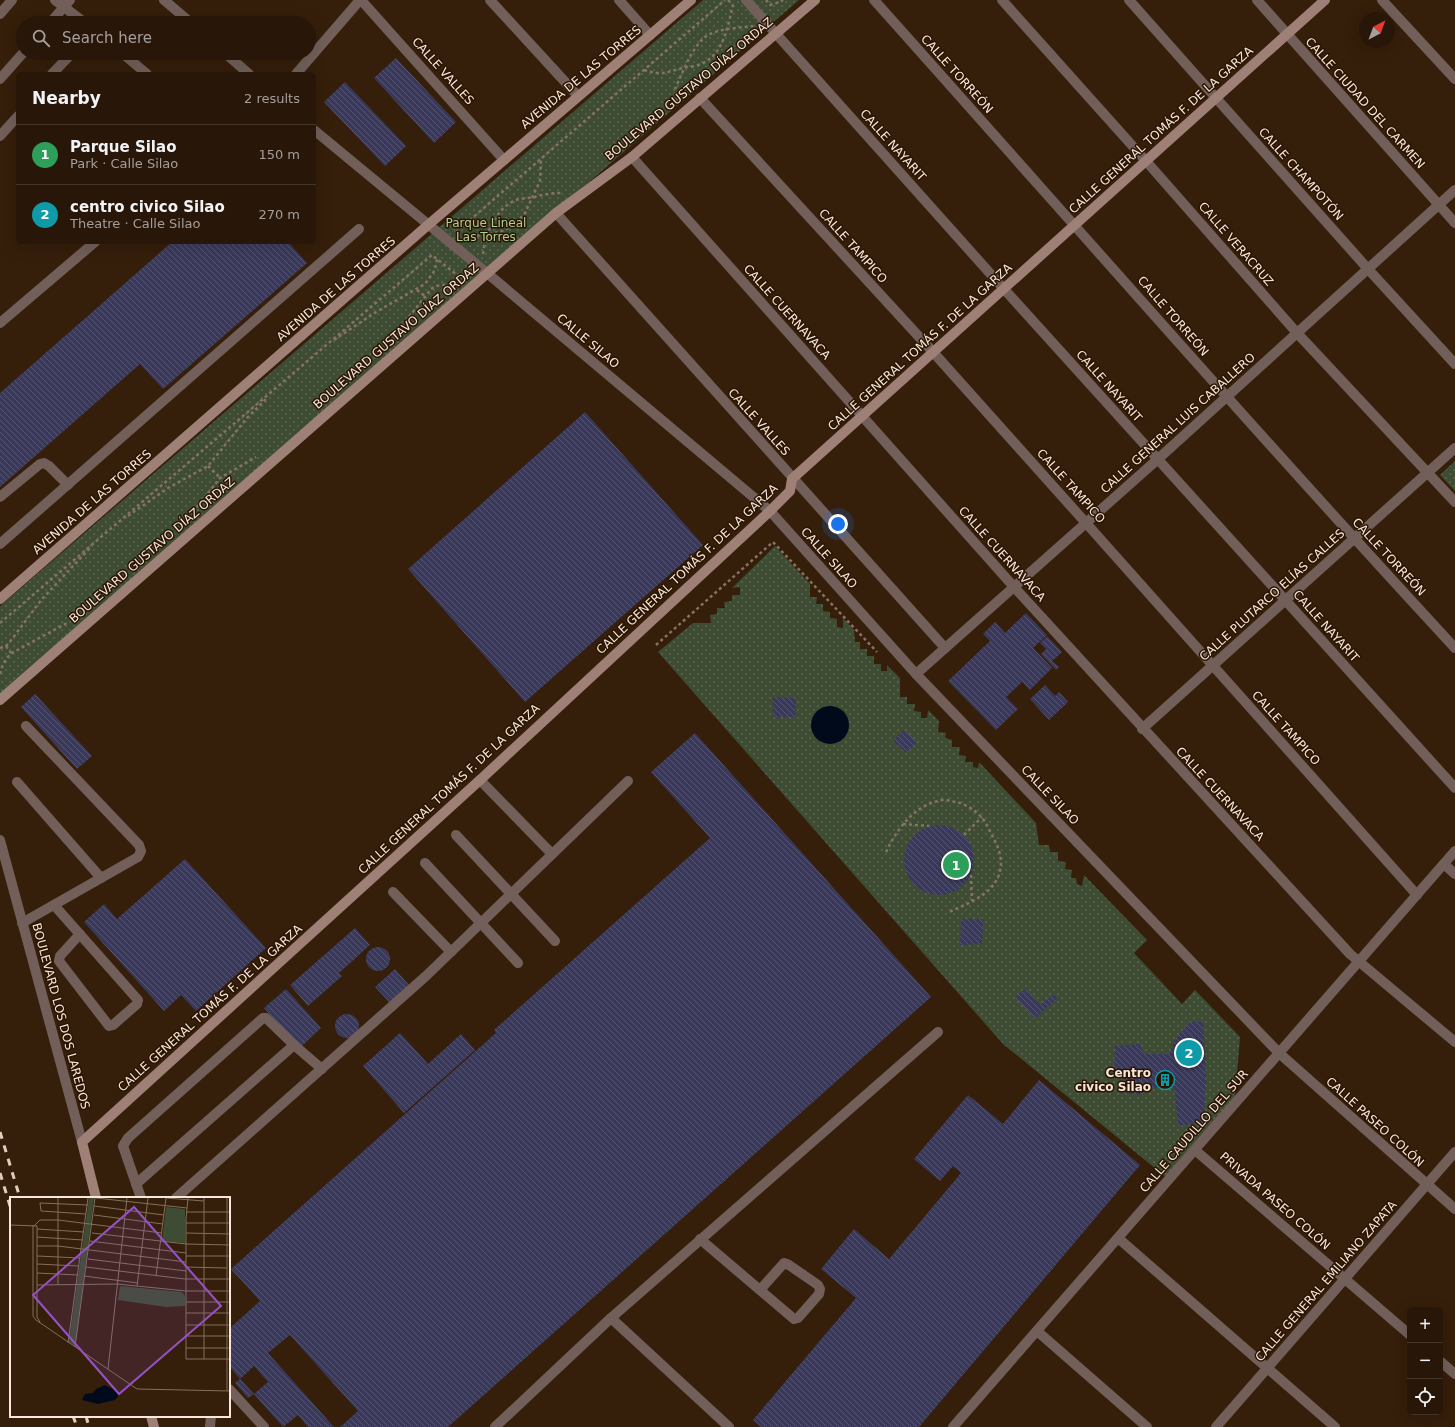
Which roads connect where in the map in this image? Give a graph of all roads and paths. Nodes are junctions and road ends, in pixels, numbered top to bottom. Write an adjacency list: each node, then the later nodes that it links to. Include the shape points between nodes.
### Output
1 (12, 0): 23 (street)
2 (56, 0): 20 (street)
3 (164, 0): 26 (street)
4 (361, 0): 34 (street); 56 (street, CALLE VALLES)
5 (490, 0): 48 (street)
6 (619, 0): 33 (street)
7 (691, 0): 33 (street, AVENIDA DE LAS TORRES)
8 (725, 0): 41 (path)
9 (728, 0): 21 (path)
10 (746, 0): 31 (street, CALLE NAYARIT)
11 (766, 0): 12 (path, via 770,5)
12 (783, 0)
13 (815, 0): 31 (street, BOULEVARD GUSTAVO DÍAZ ORDAZ)
14 (874, 0): 66 (street, CALLE TORREÓN)
15 (1002, 0): 58 (street, CALLE VERACRUZ)
16 (1129, 0): 50 (street, CALLE CHAMPOTÓN)
17 (1257, 0): 32 (street, CALLE CIUDAD DEL CARMEN)
18 (1325, 0): 32 (street, CALLE GENERAL TOMÁS F. DE LA GARZA)
19 (1382, 0): 47 (street)
20 (67, 4): 24 (street); 25 (street)
21 (733, 5): 22 (path); 29 (path)
22 (738, 10)
23 (0, 14)
24 (56, 16)
25 (78, 16)
26 (182, 16)
27 (748, 21): 28 (path)
28 (754, 26): 29 (path); 30 (path)
29 (727, 30): 40 (path, via 708,35 702,40 691,53); 40 (path, via 721,47 711,57 695,66)
30 (757, 30)
31 (775, 33): 49 (street, BOULEVARD GUSTAVO DÍAZ ORDAZ); 76 (street, CALLE NAYARIT)
32 (1287, 34): 50 (street, CALLE GENERAL TOMÁS F. DE LA GARZA); 62 (street, CALLE CIUDAD DEL CARMEN)
33 (650, 35): 48 (street, AVENIDA DE LAS TORRES)
34 (316, 51)
35 (17, 60): 46 (street)
36 (65, 60): 42 (street)
37 (130, 60): 43 (street)
38 (233, 60): 44 (street)
39 (308, 60): 45 (street)
40 (686, 67): 41 (path, via 665,74); 51 (path, via 675,89 678,104)
41 (644, 70): 57 (path)
42 (54, 72)
43 (145, 72)
44 (247, 72)
45 (298, 72)
46 (0, 79)
47 (1455, 80)
48 (578, 96): 56 (street, AVENIDA DE LAS TORRES)
49 (700, 98): 55 (street, BOULEVARD GUSTAVO DÍAZ ORDAZ); 83 (street, CALLE TAMPICO)
50 (1216, 98): 58 (street, CALLE GENERAL TOMÁS F. DE LA GARZA); 74 (street, CALLE CHAMPOTÓN)
51 (683, 99)
52 (16, 118): 54 (street)
53 (316, 132): 65 (street, CALLE SILAO)
54 (0, 136)
55 (632, 158): 63 (street, BOULEVARD GUSTAVO DÍAZ ORDAZ); 87 (street, CALLE CUERNAVACA)
56 (504, 160): 65 (street, AVENIDA DE LAS TORRES)
57 (540, 160): 61 (path, via 540,182); 69 (path)
58 (1146, 161): 66 (street, CALLE GENERAL TOMÁS F. DE LA GARZA); 80 (street, CALLE VERACRUZ)
59 (1455, 190): 62 (street, CALLE GENERAL LUIS CABALLERO)
60 (566, 195): 61 (path, via 556,193)
61 (533, 197): 68 (path, via 525,213 511,227); 68 (path, via 516,200 507,206 495,218)
62 (1438, 205): 64 (street, CALLE CIUDAD DEL CARMEN); 74 (street, CALLE GENERAL LUIS CABALLERO)
63 (556, 213): 75 (street, BOULEVARD GUSTAVO DÍAZ ORDAZ); 93 (street, CALLE VALLES)
64 (1455, 223)
65 (428, 225): 75 (street, CALLE SILAO); 103 (street, AVENIDA DE LAS TORRES)
66 (1075, 225): 76 (street, CALLE GENERAL TOMÁS F. DE LA GARZA); 86 (street, CALLE TORREÓN)
67 (359, 229): 94 (street)
68 (488, 234): 70 (path); 73 (path)
69 (454, 235)
70 (459, 240)
71 (92, 244): 79 (street)
72 (437, 259): 77 (path, via 430,278); 78 (path, via 467,283 436,286); 82 (path, via 432,255)
73 (482, 261)
74 (1368, 269): 80 (street, CALLE GENERAL LUIS CABALLERO); 84 (street, CALLE CHAMPOTÓN)
75 (488, 273): 97 (street, CALLE SILAO); 115 (street, BOULEVARD GUSTAVO DÍAZ ORDAZ)
76 (1004, 289): 83 (street, CALLE GENERAL TOMÁS F. DE LA GARZA); 89 (street, CALLE NAYARIT)
77 (417, 290): 78 (path); 82 (path, via 376,312)
78 (425, 296): 81 (path)
79 (0, 323)
80 (1297, 333): 86 (street, CALLE GENERAL LUIS CABALLERO); 91 (street, CALLE VERACRUZ)
81 (390, 341)
82 (324, 347): 85 (path)
83 (933, 352): 87 (street, CALLE GENERAL TOMÁS F. DE LA GARZA); 98 (street, CALLE TAMPICO)
84 (1455, 364)
85 (279, 386): 90 (path, via 247,418); 99 (path)
86 (1226, 397): 89 (street, CALLE GENERAL LUIS CABALLERO); 100 (street, CALLE TORREÓN)
87 (862, 416): 93 (street, CALLE GENERAL TOMÁS F. DE LA GARZA); 102 (street, CALLE CUERNAVACA)
88 (1455, 448): 91 (street, CALLE PLUTARCO ELÍAS CALLES)
89 (1158, 459): 98 (street, CALLE GENERAL LUIS CABALLERO); 104 (street, CALLE NAYARIT)
90 (208, 466): 92 (path); 99 (path, via 162,492)
91 (1428, 473): 96 (street, CALLE VERACRUZ); 100 (street, CALLE PLUTARCO ELÍAS CALLES)
92 (220, 478)
93 (792, 479): 97 (street, CALLE GENERAL TOMÁS F. DE LA GARZA, via 790,491); 109 (street, CALLE VALLES)
94 (68, 485): 95 (street, via 44,463); 101 (street)
95 (0, 497)
96 (1455, 502)
97 (770, 512): 114 (street, CALLE SILAO); 118 (street, CALLE GENERAL TOMÁS F. DE LA GARZA)
98 (1086, 523): 102 (street, CALLE GENERAL LUIS CABALLERO); 113 (street, CALLE TAMPICO)
99 (109, 530): 105 (path); 107 (path, via 42,599)
100 (1354, 539): 104 (street, CALLE PLUTARCO ELÍAS CALLES); 110 (street, CALLE TORREÓN)
101 (0, 544)
102 (1014, 587): 109 (street, CALLE GENERAL LUIS CABALLERO); 117 (street, CALLE CUERNAVACA)
103 (0, 599)
104 (1285, 600): 113 (street, CALLE PLUTARCO ELÍAS CALLES); 121 (street, CALLE NAYARIT)
105 (0, 623)
106 (656, 645): 112 (path, via 773,542)
107 (6, 646): 108 (path); 111 (path)
108 (0, 648)
109 (945, 648): 114 (street, CALLE GENERAL LUIS CABALLERO)
110 (1455, 648)
111 (11, 652)
112 (879, 654)
113 (1213, 665): 117 (street, CALLE PLUTARCO ELÍAS CALLES); 138 (street, CALLE TAMPICO)
114 (916, 674): 152 (street, CALLE SILAO)
115 (0, 700)
116 (26, 726): 135 (street, via 139,845 141,851 138,857)
117 (1142, 729): 147 (street, CALLE CUERNAVACA)
118 (480, 780): 130 (street); 154 (street, CALLE GENERAL TOMÁS F. DE LA GARZA)
119 (628, 781): 130 (street)
120 (17, 782): 135 (street)
121 (1455, 788)
122 (982, 817): 123 (path, via 963,804 943,800 919,808); 126 (path); 139 (path, via 998,846 1002,864 998,878 986,892)
123 (902, 824): 124 (path); 129 (path)
124 (929, 826)
125 (456, 835): 137 (street)
126 (964, 835)
127 (0, 840): 142 (street, BOULEVARD LOS DOS LAREDOS)
128 (1455, 851): 132 (street, CALLE CAUDILLO DEL SUR)
129 (886, 852)
130 (552, 854): 137 (street)
131 (424, 863): 143 (street)
132 (1444, 864): 133 (street); 138 (street, CALLE CAUDILLO DEL SUR)
133 (1455, 874)
134 (971, 875): 139 (path)
135 (101, 878): 140 (street)
136 (393, 892): 146 (street)
137 (511, 894): 143 (street); 145 (street)
138 (1417, 895): 147 (street, CALLE CAUDILLO DEL SUR)
139 (972, 901): 141 (path)
140 (54, 905): 142 (street); 144 (street)
141 (949, 912)
142 (22, 923): 154 (street, BOULEVARD LOS DOS LAREDOS)
143 (481, 923): 146 (street); 148 (street)
144 (80, 934): 144 (street, via 138,1000 137,1004 113,1026 109,1026 59,961 60,956)
145 (555, 941)
146 (451, 952): 153 (street)
147 (1359, 961): 150 (street); 152 (street, CALLE CAUDILLO DEL SUR)
148 (518, 963)
149 (938, 1032): 164 (street)
150 (1455, 1042)
151 (294, 1046): 153 (street); 157 (street); 157 (street, via 266,1018 263,1018 128,1138 123,1146)
152 (1279, 1054): 155 (street, CALLE CAUDILLO DEL SUR); 158 (street, CALLE PASEO COLÓN)
153 (322, 1069): 161 (street)
154 (82, 1142): 159 (street, BOULEVARD LOS DOS LAREDOS)
155 (1195, 1150): 163 (street, CALLE CAUDILLO DEL SUR); 165 (street, PRIVADA PASEO COLÓN)
156 (1455, 1152): 158 (street, CALLE GENERAL EMILIANO ZAPATA)
157 (136, 1184): 160 (street)
158 (1427, 1185): 162 (street, CALLE PASEO COLÓN); 165 (street, CALLE GENERAL EMILIANO ZAPATA)
159 (96, 1197)
160 (141, 1197)
161 (177, 1197)
162 (1455, 1209)
163 (1118, 1238): 168 (street, CALLE CAUDILLO DEL SUR); 171 (street)
164 (700, 1239): 166 (street); 167 (street)
165 (1345, 1278): 169 (street, PRIVADA PASEO COLÓN); 171 (street, CALLE GENERAL EMILIANO ZAPATA)
166 (760, 1290): 166 (street, via 794,1319 798,1318 819,1294 820,1289 818,1285 784,1263)
167 (611, 1318): 179 (street); 180 (street)
168 (1037, 1331): 181 (street, CALLE CAUDILLO DEL SUR); 182 (street)
169 (1407, 1332)
170 (1443, 1364): 172 (street)
171 (1267, 1368): 183 (street, CALLE GENERAL EMILIANO ZAPATA); 184 (street)
172 (1455, 1374)
173 (230, 1390): 178 (street)
174 (151, 1417): 176 (street)
175 (211, 1417): 177 (street)
176 (154, 1427)
177 (210, 1427)
178 (264, 1427)
179 (495, 1427)
180 (729, 1427)
181 (953, 1427)
182 (1147, 1427)
183 (1216, 1427)
184 (1335, 1427)

